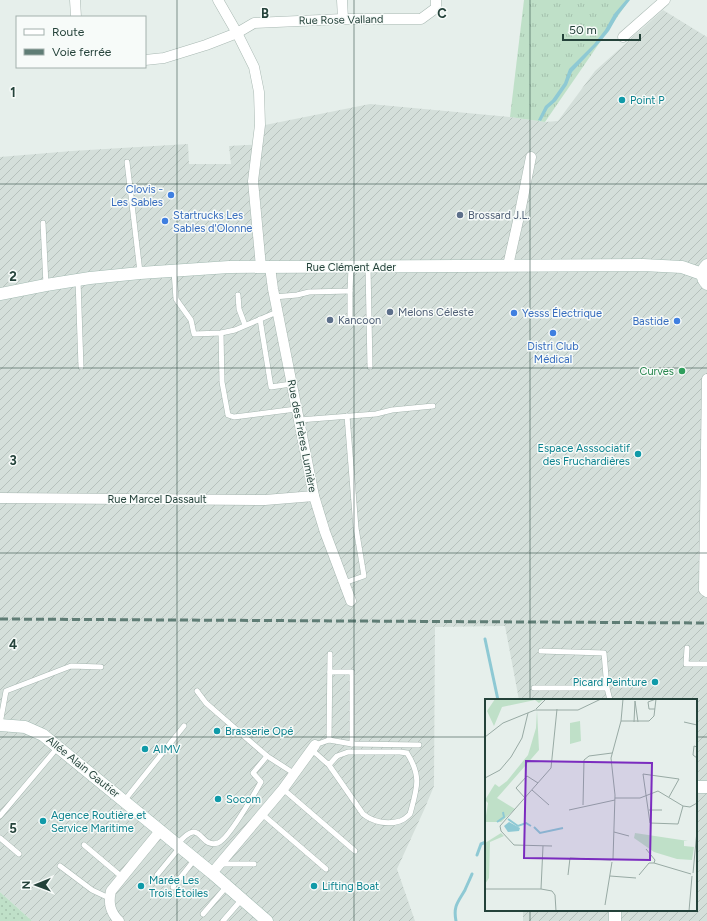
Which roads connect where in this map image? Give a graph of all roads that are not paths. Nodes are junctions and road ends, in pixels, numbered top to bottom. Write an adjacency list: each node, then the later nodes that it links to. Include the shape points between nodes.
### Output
1 (75, 0): 6 (street)
2 (218, 0): 8 (street, Rue des Frères Lumière)
3 (342, 0): 7 (street)
4 (436, 0): 7 (street, Rue Rose Valland, via 436,8 421,19)
5 (665, 0): 9 (street)
6 (76, 16)
7 (343, 19): 8 (street, Rue Rose Valland, via 254,23)
8 (237, 33): 10 (street, Rue Rose Valland, via 164,58); 15 (street, Rue des Frères Lumière, via 254,67 259,92 260,125 253,181)
9 (623, 37)
10 (146, 60)
11 (531, 157): 14 (street)
12 (127, 162): 19 (lane)
13 (43, 223): 22 (lane)
14 (508, 266): 17 (street, Rue Clément Ader); 20 (street, Rue Clément Ader, via 643,265 682,268)
15 (265, 267): 16 (street, Rue Clément Ader); 18 (street, Rue Clément Ader); 26 (street, Rue des Frères Lumière)
16 (351, 267): 17 (street, Rue Clément Ader); 23 (lane)
17 (368, 267): 33 (lane)
18 (174, 271): 19 (street, Rue Clément Ader); 31 (lane, via 176,299 191,320 194,334)
19 (140, 273): 21 (street, Rue Clément Ader)
20 (705, 274)
21 (78, 280): 22 (street, Rue Clément Ader); 32 (lane)
22 (46, 284): 24 (street, Rue Clément Ader)
23 (350, 291): 26 (lane, via 310,292 297,296); 28 (lane)
24 (0, 294)
25 (238, 295): 30 (lane)
26 (274, 297): 27 (street, Rue des Frères Lumière)
27 (277, 312): 29 (lane); 35 (street, Rue des Frères Lumière)
28 (350, 318)
29 (260, 319): 30 (lane); 35 (lane, via 271,387)
30 (245, 325): 31 (lane)
31 (221, 333): 37 (lane, via 222,382 228,415 234,417)
32 (81, 367)
33 (370, 367)
34 (707, 380): 40 (street)
35 (291, 384): 37 (street, Rue des Frères Lumière)
36 (433, 406): 38 (lane)
37 (296, 409): 39 (street, Rue des Frères Lumière)
38 (347, 416): 39 (lane); 43 (lane, via 356,528 364,576)
39 (298, 420): 41 (street, Rue des Frères Lumière)
40 (706, 487): 44 (street, via 704,590)
41 (314, 496): 42 (street, Rue Marcel Dassault, via 265,500); 43 (street, Rue des Frères Lumière, via 324,532)
42 (0, 498)
43 (344, 583): 45 (street, Rue des Frères Lumière)
44 (707, 592)
45 (351, 601)
46 (686, 648): 49 (lane, via 686,664)
47 (540, 652): 53 (lane, via 604,652)
48 (330, 654): 51 (lane)
49 (707, 664)
50 (101, 667): 56 (lane, via 71,666 6,691)
51 (330, 672): 58 (lane); 59 (lane, via 352,672)
52 (534, 688): 53 (lane)
53 (607, 688): 55 (lane)
54 (197, 691): 63 (lane, via 206,703)
55 (610, 699)
56 (0, 724): 61 (street, Allée Alain Gautier, via 25,727)
57 (184, 726): 67 (lane)
58 (329, 740): 59 (lane); 62 (lane)
59 (352, 744): 60 (lane)
60 (419, 745)
61 (59, 746): 67 (street, Allée Alain Gautier); 69 (lane)
62 (313, 748): 64 (lane); 65 (street)
63 (267, 756): 65 (lane); 73 (lane, via 253,774 261,782 238,821 221,842 208,842 195,832 190,832)
64 (329, 765): 64 (lane, via 363,814 371,820 401,821 410,814 418,779 415,766 407,753 348,752 337,756)
65 (295, 774): 66 (street)
66 (283, 789): 68 (street); 74 (lane)
67 (124, 801): 70 (street, Allée Alain Gautier)
68 (262, 814): 79 (street); 80 (lane)
69 (0, 816)
70 (160, 831): 73 (street, Allée Alain Gautier); 82 (street)
71 (0, 838): 75 (lane)
72 (84, 845): 82 (lane)
73 (179, 846): 76 (street, Allée Alain Gautier); 81 (lane)
74 (355, 851)
75 (19, 854)
76 (195, 860): 79 (street, Allée Alain Gautier); 84 (lane)
77 (254, 864): 79 (lane)
78 (60, 866): 85 (lane, via 92,890)
79 (216, 868): 83 (street, Allée Alain Gautier)
80 (326, 869)
81 (157, 876)
82 (122, 877): 85 (street)
83 (227, 886): 86 (street, Allée Alain Gautier); 87 (lane)
84 (173, 887)
85 (109, 898): 88 (street, via 110,909)
86 (242, 899): 89 (lane); 90 (street, Allée Alain Gautier)
87 (203, 914)
88 (120, 921)
89 (223, 921)
90 (267, 921)

